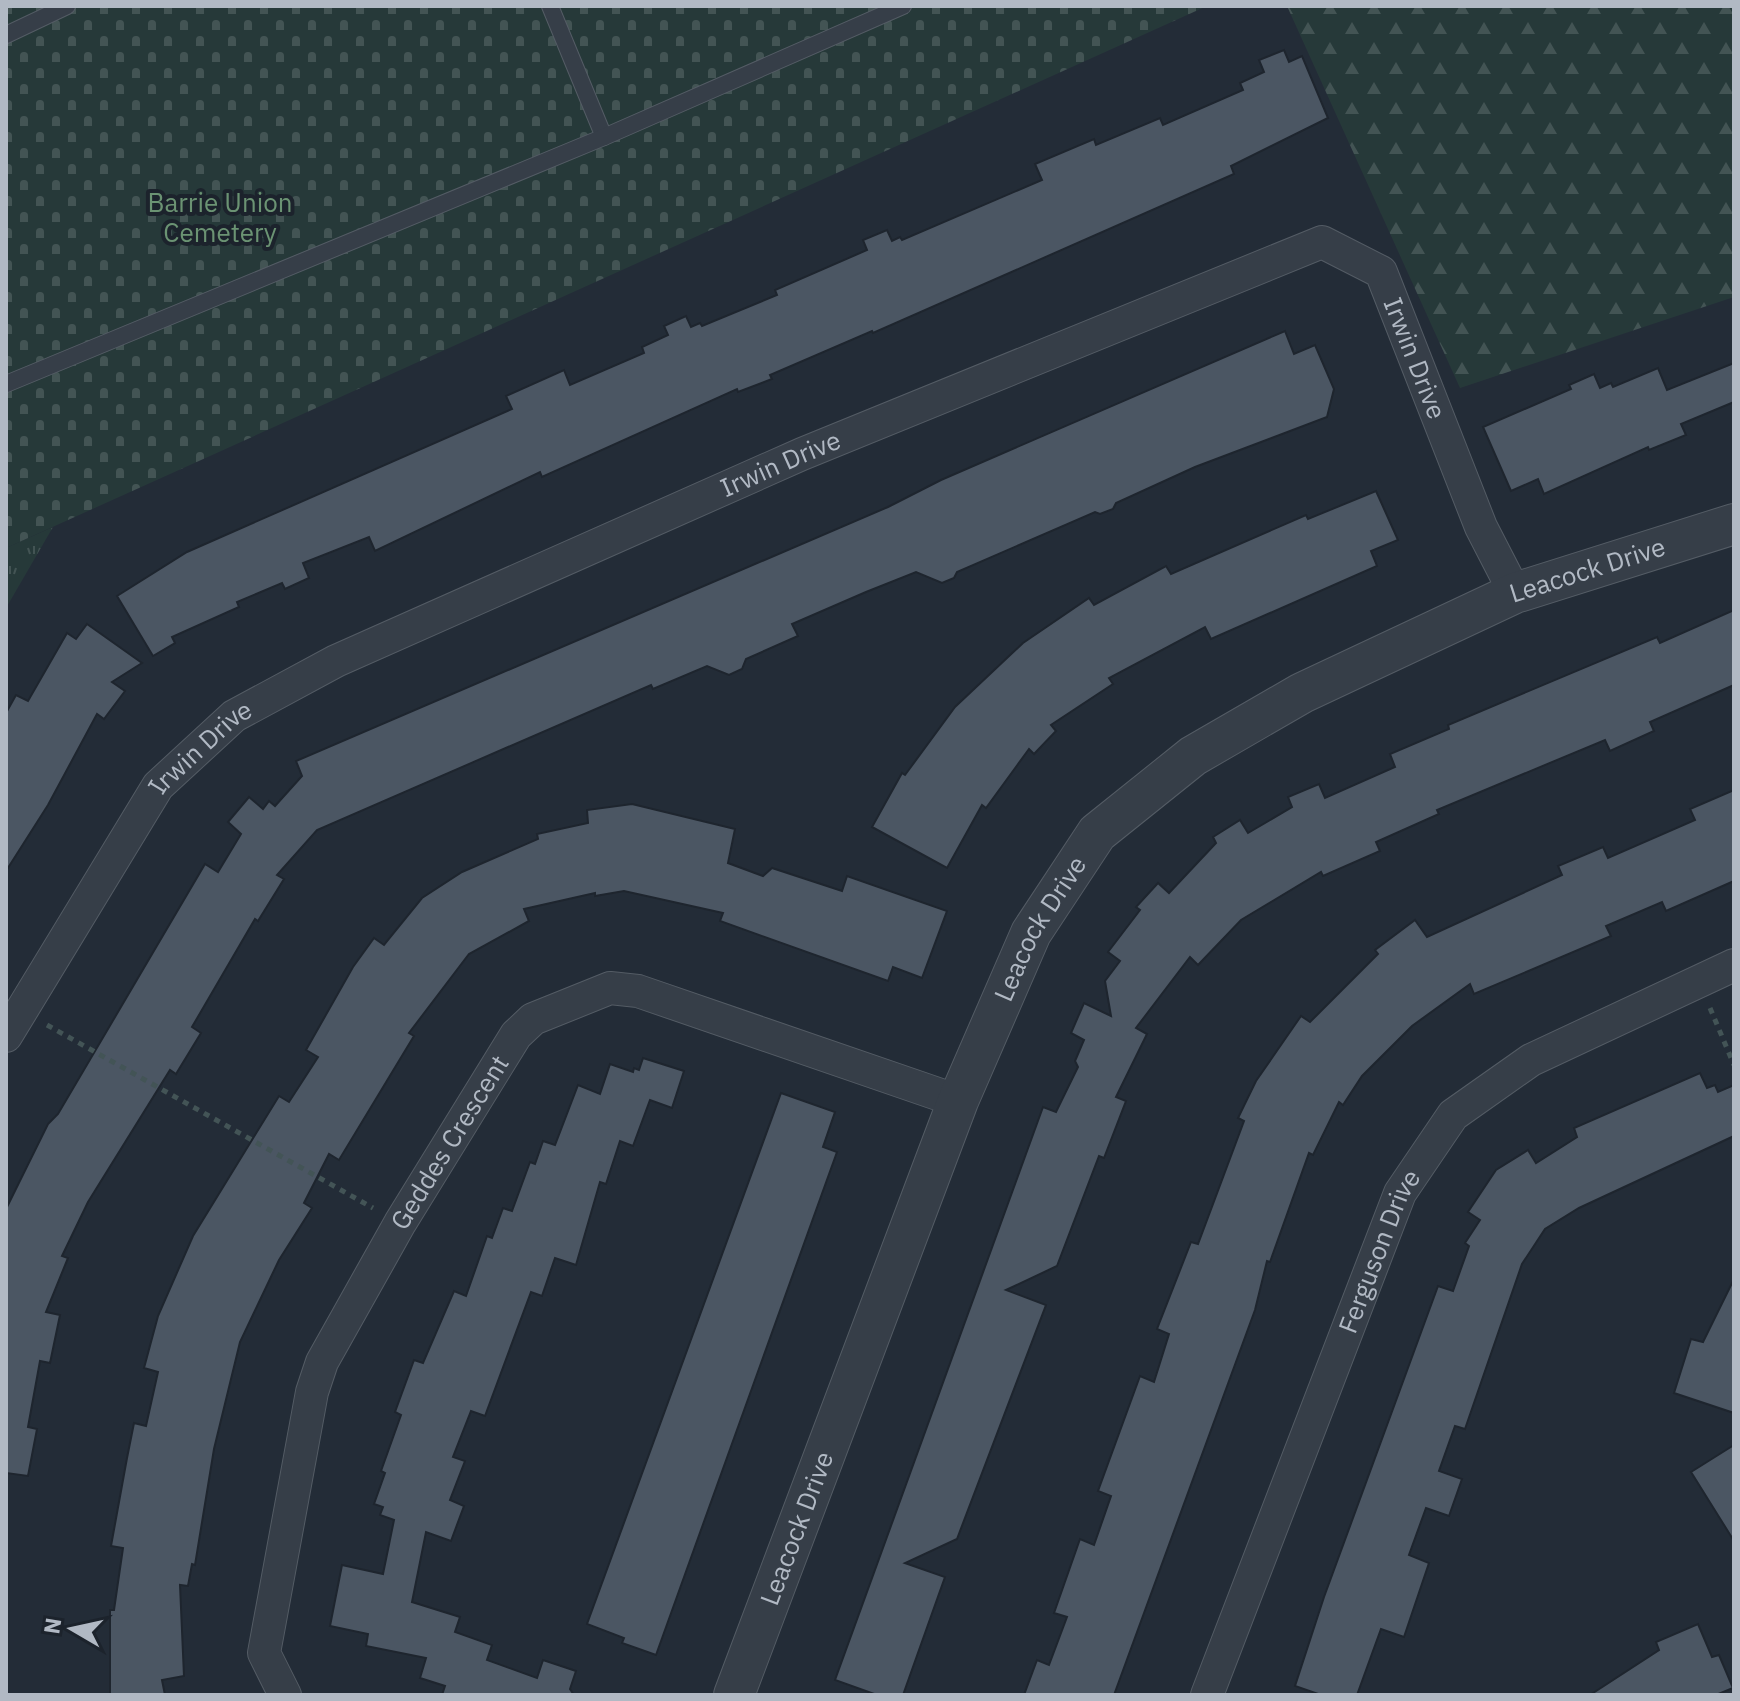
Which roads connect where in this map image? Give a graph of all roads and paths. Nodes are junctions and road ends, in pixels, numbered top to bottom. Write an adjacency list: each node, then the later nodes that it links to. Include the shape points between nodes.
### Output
1 (67, 6): 4 (lane)
2 (550, 6): 5 (lane)
3 (903, 6): 5 (lane)
4 (6, 35)
5 (604, 137): 6 (lane)
6 (6, 384)
7 (1734, 524): 8 (street, Leacock Drive)
8 (1515, 593): 11 (street, Irwin Drive, via 1481,527 1381,272 1322,242 802,454 336,661 234,716 158,786); 13 (street, Leacock Drive, via 1302,693 1193,756 1097,833 1031,933)
9 (1734, 965): 10 (street, Ferguson Drive)
10 (1699, 981): 12 (path); 17 (street, Ferguson Drive, via 1531,1060 1453,1115 1400,1193)
11 (14, 1024): 14 (path)
12 (1734, 1065)
13 (958, 1101): 14 (street, Geddes Crescent, via 638,991 610,988 533,1019 516,1035); 16 (street, Leacock Drive)
14 (400, 1223): 15 (street, Geddes Crescent, via 322,1362 312,1392 264,1653)
15 (285, 1695)
16 (734, 1695)
17 (1207, 1695)

